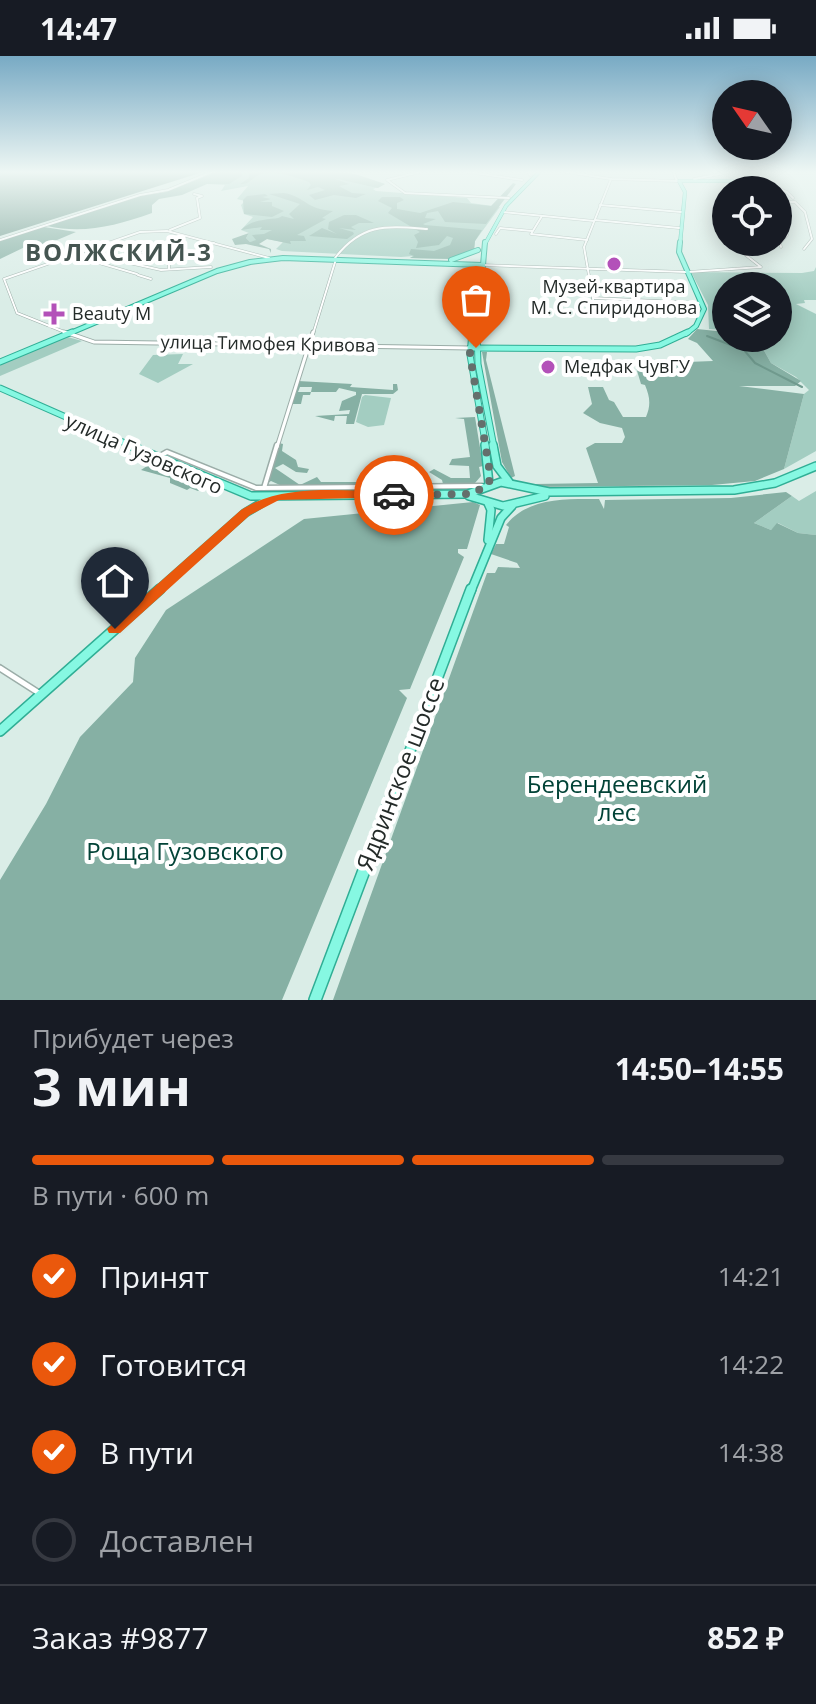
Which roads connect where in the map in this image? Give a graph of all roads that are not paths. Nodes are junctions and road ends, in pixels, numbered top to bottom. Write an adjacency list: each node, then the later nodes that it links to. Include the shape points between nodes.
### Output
1 (78, 215): 18 (street)
2 (200, 215): 14 (street)
3 (498, 215): 11 (main road)
4 (500, 215): 11 (main road)
5 (533, 215): 9 (street)
6 (596, 215): 10 (street)
7 (682, 215): 12 (main road)
8 (806, 215): 21 (street, via 812,239)
9 (542, 216): 10 (street); 15 (street)
10 (594, 220): 12 (street); 19 (street)
11 (491, 226): 22 (main road); 29 (main road)
12 (680, 228): 33 (main road, via 678,250)
13 (427, 229): 26 (street, via 371,227 345,244)
14 (168, 231): 17 (street); 23 (street, via 137,233)
15 (532, 231): 16 (street, via 500,228); 19 (street)
16 (496, 234)
17 (187, 236): 20 (street); 31 (street, via 120,261)
18 (0, 240)
19 (587, 240): 32 (street)
20 (214, 243): 25 (street); 31 (street, via 169,261)
21 (804, 249)
22 (478, 250): 28 (main road); 29 (main road)
23 (72, 255): 34 (street); 38 (street, улица Тимофея Кривова, via 4,279 17,313)
24 (747, 256): 33 (street, via 761,267)
25 (272, 258): 26 (main road); 38 (main road, via 223,268)
26 (335, 259): 27 (main road); 39 (street)
27 (376, 260): 28 (main road); 29 (main road)
28 (433, 262): 29 (main road)
29 (480, 265): 32 (street); 40 (main road)
30 (211, 267): 31 (street)
31 (169, 269)
32 (588, 269): 33 (street); 35 (street)
33 (687, 272): 36 (main road)
34 (151, 279)
35 (593, 298): 36 (street); 37 (street)
36 (702, 304): 40 (main road, via 699,320 685,332 643,348)
37 (595, 310)
38 (68, 333): 39 (street, улица Тимофея Кривова, via 94,342); 41 (main road)
39 (309, 345): 40 (street, улица Тимофея Кривова); 48 (street)
40 (474, 348): 46 (main road, Ядринское шоссе, via 490,473); 47 (main road, via 497,466)
41 (0, 361)
42 (0, 390): 43 (main road, улица Гузовского)
43 (156, 458): 45 (main road, улица Гузовского); 48 (street, via 167,452 246,486)
44 (816, 469): 47 (main road, улица Гузовского, via 734,490 563,493); 52 (main road, улица Гузовского, via 775,486 735,492 552,496)
45 (215, 485): 49 (main road, улица Гузовского); 53 (main road, улица Гузовского)
46 (485, 486): 47 (main road, улица Гузовского); 48 (street); 50 (main road, улица Гузовского, via 468,494); 51 (main road, Ядринское шоссе)
47 (514, 486): 52 (main road, via 522,496)
48 (264, 488)
49 (237, 495): 53 (main road, улица Гузовского); 53 (main road)
50 (276, 498): 51 (main road, улица Гузовского, via 471,496); 53 (main road); 53 (main road, улица Гузовского)
51 (486, 501): 52 (main road, улица Гузовского); 54 (main road, Ядринское шоссе, via 491,510)
52 (515, 504): 54 (main road, Ядринское шоссе, via 501,518)
53 (248, 511): 56 (main road)
54 (487, 548): 58 (main road, Ядринское шоссе)
55 (0, 668): 56 (street)
56 (44, 696): 57 (main road)
57 (0, 734)
58 (315, 1000)

